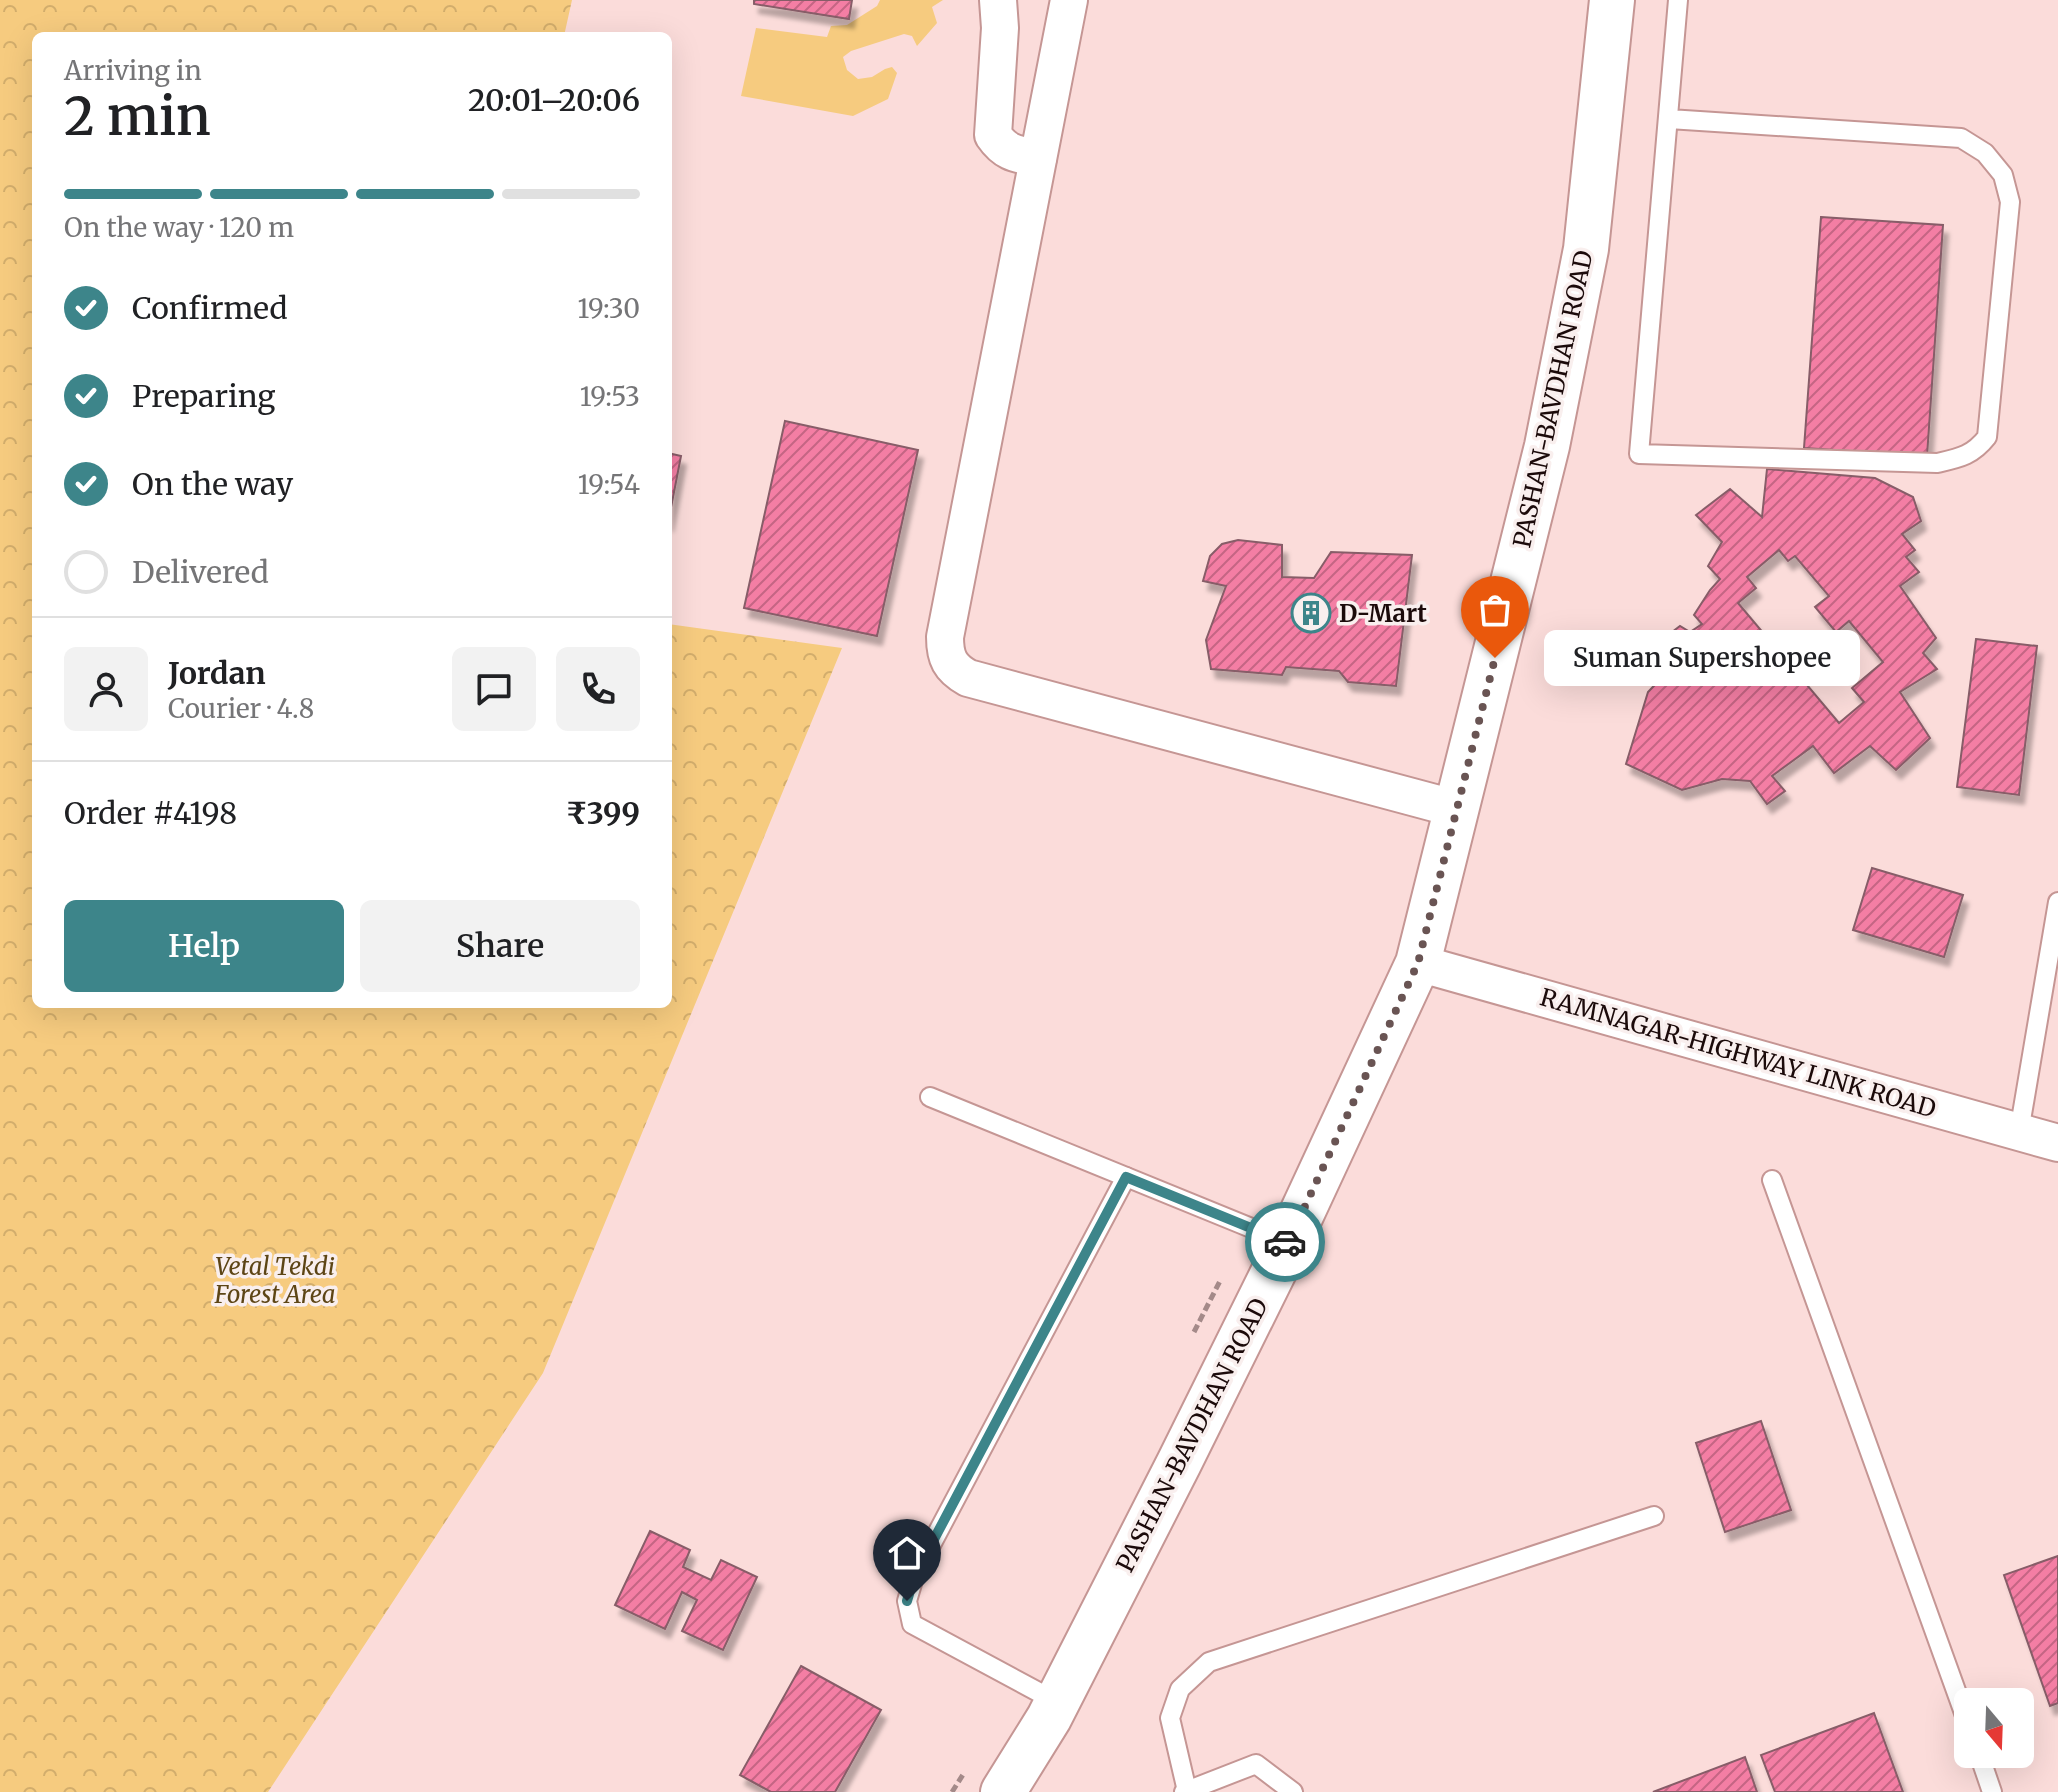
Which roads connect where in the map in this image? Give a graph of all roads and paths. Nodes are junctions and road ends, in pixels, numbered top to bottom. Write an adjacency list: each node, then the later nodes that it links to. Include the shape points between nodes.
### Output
1 (998, 0): 6 (street, via 993,135 1011,153)
2 (1069, 0): 6 (street)
3 (1612, 0): 7 (main road, PASHAN-BAVDHAN ROAD, via 1586,249 1547,446)
4 (1678, 0): 5 (lane)
5 (1669, 119): 5 (lane, via 1639,454 1937,463 1977,449 1987,437 2010,202 2003,175 1985,153 1961,138)
6 (1038, 158): 7 (street, via 945,637 948,663 968,678)
7 (1457, 809): 9 (main road, PASHAN-BAVDHAN ROAD)
8 (2058, 902): 11 (lane)
9 (1418, 963): 11 (street, RAMNAGAR-HIGHWAY LINK ROAD); 15 (main road, PASHAN-BAVDHAN ROAD)
10 (930, 1097): 13 (lane)
11 (2019, 1132): 12 (street, RAMNAGAR-HIGHWAY LINK ROAD)
12 (2058, 1143)
13 (1126, 1177): 15 (lane); 18 (lane, via 914,1577 907,1601 912,1624)
14 (1772, 1180): 17 (lane)
15 (1288, 1243): 18 (main road, PASHAN-BAVDHAN ROAD)
16 (1654, 1516): 20 (lane, via 1209,1662 1180,1689 1170,1718)
17 (1955, 1688)
18 (1057, 1702): 21 (main road, PASHAN-BAVDHAN ROAD)
19 (1984, 1768): 23 (lane)
20 (1185, 1791): 22 (lane, via 1256,1764)
21 (1003, 1792)
22 (1293, 1792)
23 (1992, 1792)

